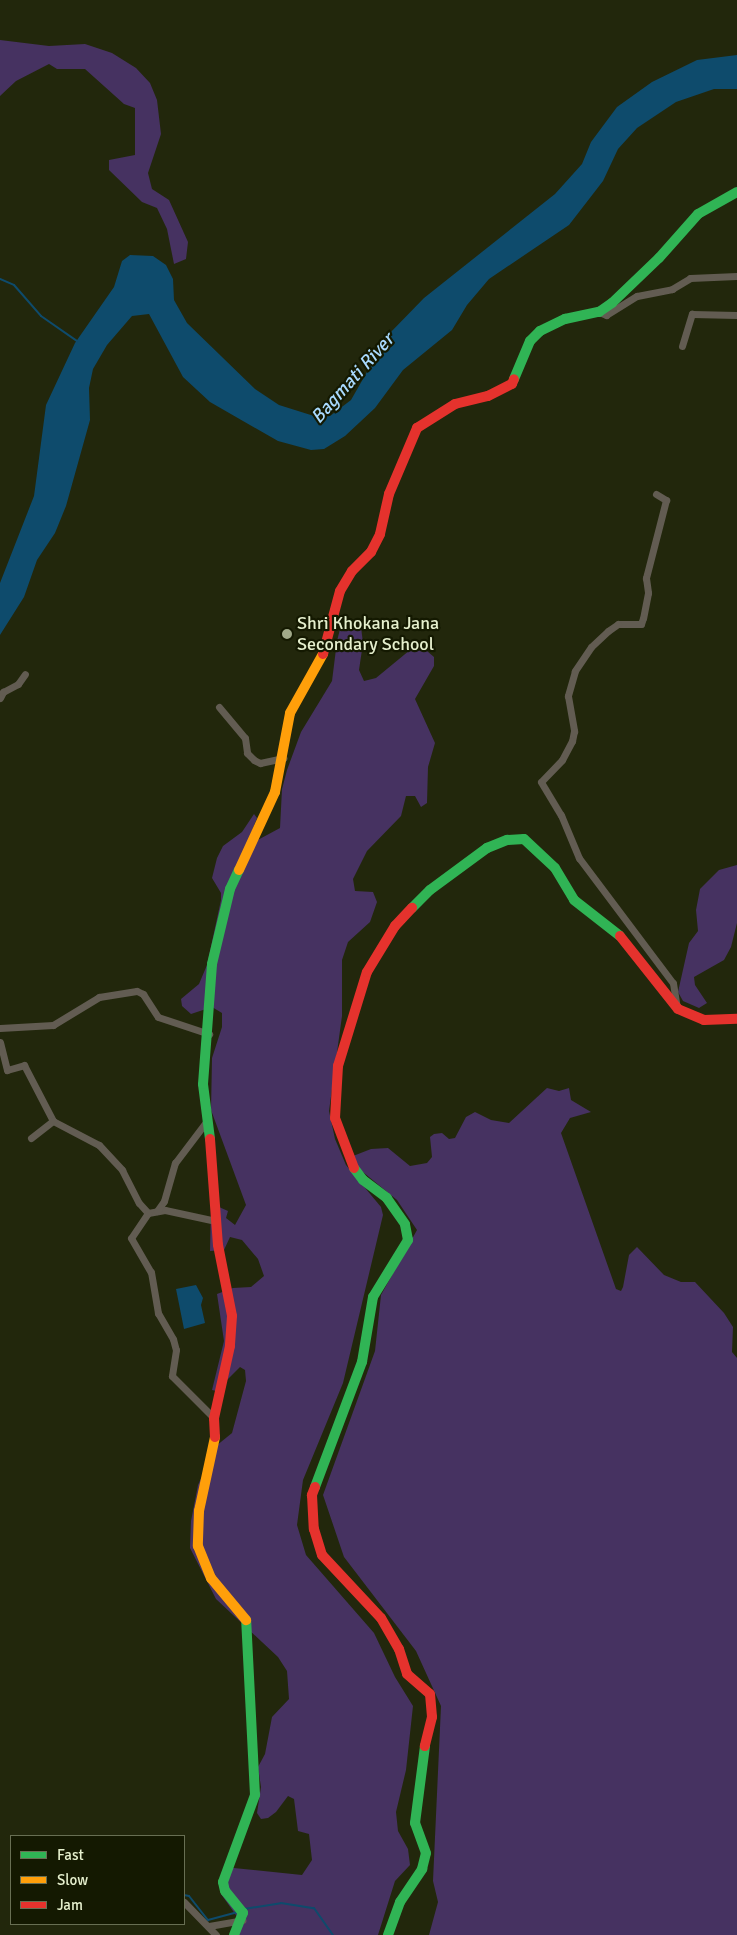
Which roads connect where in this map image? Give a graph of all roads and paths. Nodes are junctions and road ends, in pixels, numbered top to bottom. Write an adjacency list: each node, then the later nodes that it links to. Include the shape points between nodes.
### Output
1 (737, 192): 3 (street, via 698,214 631,286)
2 (737, 276): 3 (street, via 690,278 672,289 637,296 606,315)
3 (599, 312): 10 (street, via 565,319 540,331 526,348 512,384 488,396 455,404 417,428 389,494 380,534 371,552 352,571 340,591 321,660 290,713)
4 (737, 316): 5 (street, via 692,314)
5 (682, 346)
6 (656, 494): 11 (street, via 666,500 646,578 648,593 641,624 618,624 608,631 591,647 575,671 568,696 574,730 572,740 562,760 541,782 561,814 579,858 673,983)
7 (25, 674): 8 (street)
8 (0, 698)
9 (219, 707): 10 (street, via 245,738 247,753 254,760 260,763)
10 (284, 758): 14 (street, via 276,792 230,889 212,964 206,1026)
11 (678, 1009): 12 (street, via 704,1020); 28 (street, via 621,937 574,900 545,856 533,844 516,838 487,848 410,908 372,960 352,1017 335,1084 339,1136 356,1172 387,1198 406,1224 408,1240 373,1297 357,1378 312,1495 314,1529 322,1555 381,1618 399,1649 407,1674 430,1694 432,1717 415,1807 415,1823 426,1853 422,1869 400,1902)
12 (737, 1019)
13 (0, 1028): 14 (street, via 53,1024 99,998 137,991 143,994 158,1017)
14 (209, 1034): 17 (street, via 203,1084)
15 (0, 1042): 16 (street, via 7,1070 24,1065)
16 (53, 1121): 18 (street); 20 (street, via 99,1145 122,1170 139,1203)
17 (206, 1122): 19 (street, via 175,1163 164,1200); 21 (street, via 214,1170)
18 (31, 1138)
19 (157, 1211): 20 (street); 21 (street)
20 (148, 1213): 22 (street, via 131,1238 151,1272 158,1313 173,1339 176,1350 172,1376)
21 (216, 1221): 22 (street, via 232,1316 230,1346)
22 (214, 1418): 24 (street, via 215,1446 199,1511 198,1546 210,1578 246,1620 256,1795 222,1882 225,1891 241,1907)
23 (185, 1903): 25 (street, via 199,1920)
24 (242, 1920): 25 (street); 27 (street)
25 (209, 1926): 26 (street)
26 (216, 1935)
27 (234, 1935)
28 (388, 1935)

